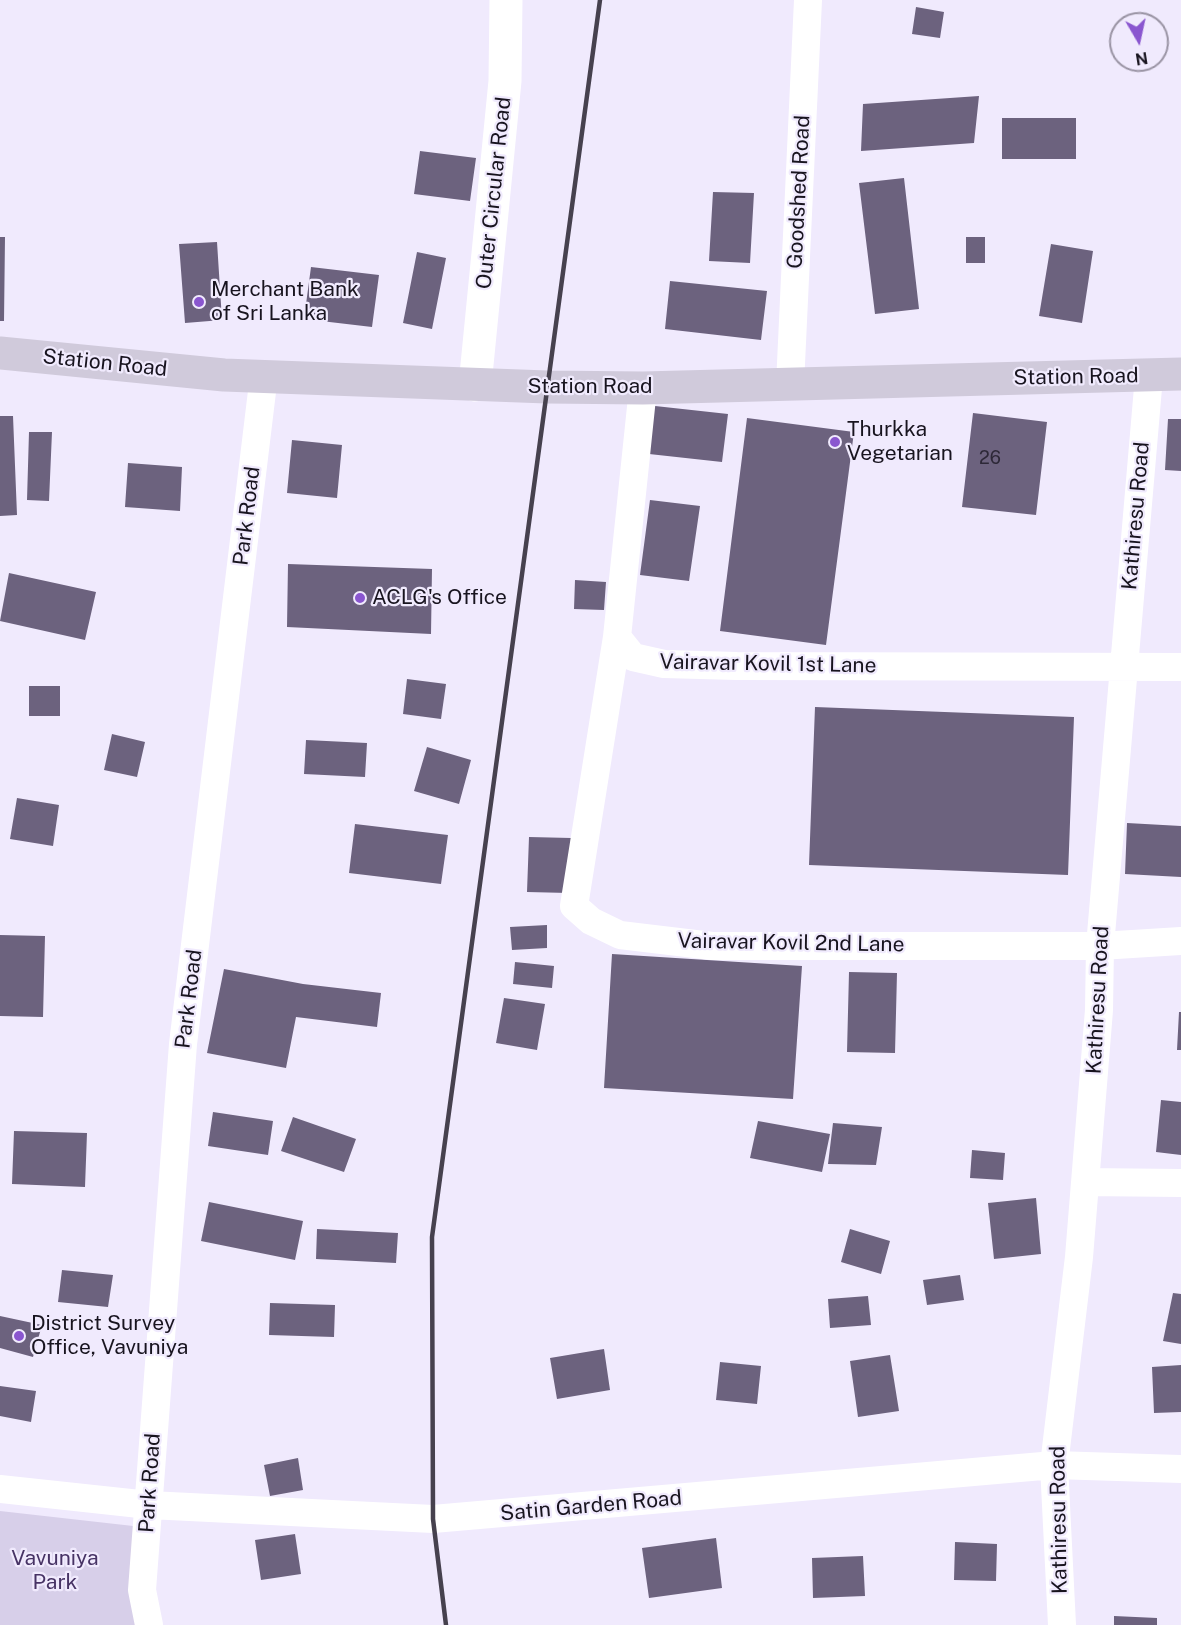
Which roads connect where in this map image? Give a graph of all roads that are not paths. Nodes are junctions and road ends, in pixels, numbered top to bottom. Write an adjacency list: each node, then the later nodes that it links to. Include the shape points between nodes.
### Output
1 (506, 0): 7 (street, Outer Circular Road, via 505,81)
2 (808, 0): 8 (street, Goodshed Road)
3 (0, 353): 5 (main road, Station Road, via 224,375)
4 (1181, 374): 6 (main road, Station Road)
5 (264, 375): 7 (main road, Station Road); 20 (street, Park Road, via 183,1044)
6 (1149, 376): 8 (main road, Station Road); 12 (street, Kathiresu Road)
7 (475, 385): 9 (main road, Station Road)
8 (790, 385): 9 (main road, Station Road)
9 (643, 388): 10 (street)
10 (616, 637): 12 (street, Vairavar Kovil 1st Lane, via 633,657 664,664); 14 (street, Vairavar Kovil 2nd Lane, via 574,906 591,921 620,935 712,946)
11 (1181, 667): 12 (street, Vairavar Kovil 1st Lane)
12 (1122, 668): 14 (street, Kathiresu Road)
13 (1181, 941): 14 (street, Vairavar Kovil 2nd Lane)
14 (1100, 946): 15 (street, Kathiresu Road, via 1099,1010)
15 (1085, 1182): 16 (street); 17 (street, Kathiresu Road)
16 (1181, 1184)
17 (1054, 1465): 18 (street, Satin Garden Road); 20 (street, Satin Garden Road, via 433,1520); 22 (street, Kathiresu Road)
18 (1181, 1468)
19 (0, 1489): 20 (street, Satin Garden Road)
20 (149, 1505): 21 (street, Park Road, via 142,1590)
21 (149, 1625)
22 (1062, 1625)

